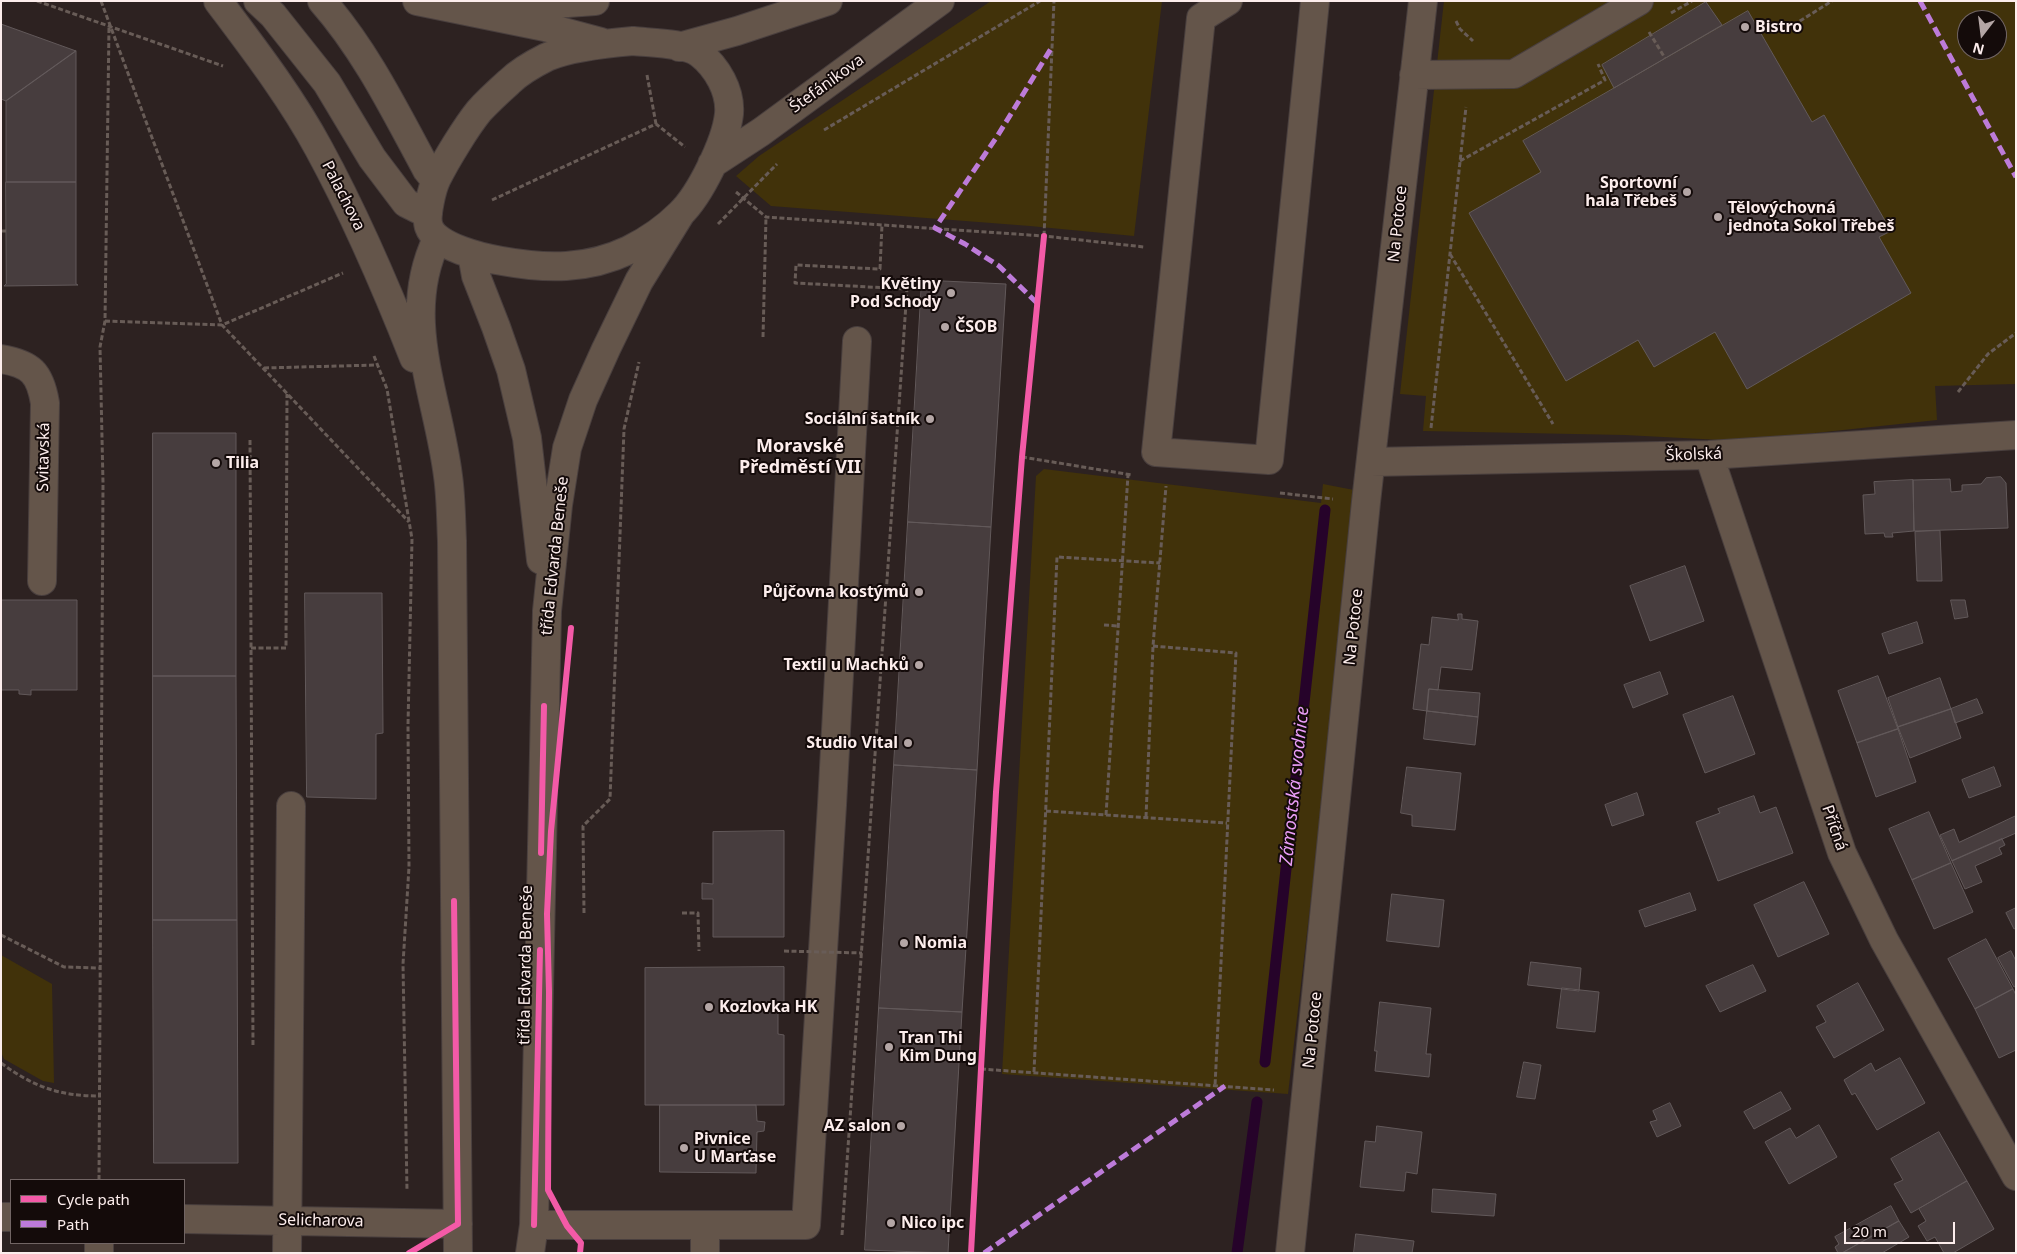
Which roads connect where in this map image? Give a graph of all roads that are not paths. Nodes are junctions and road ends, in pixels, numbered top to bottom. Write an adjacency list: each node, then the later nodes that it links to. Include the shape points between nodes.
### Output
1 (218, 1): 24 (street, Palachova, via 263,60 318,148 362,234)
2 (258, 1): 19 (street, via 327,83 372,158 406,203)
3 (322, 1): 17 (street, via 380,82 427,170)
4 (417, 1): 12 (street)
5 (595, 1): 12 (street)
6 (828, 1): 14 (street)
7 (940, 1): 16 (street, Štefánikova)
8 (1228, 1): 9 (street, via 1201,18 1156,452 1269,460)
9 (1315, 1)
10 (1423, 1): 15 (street, Na Potoce)
11 (1639, 1): 15 (street, via 1514,74)
12 (454, 10): 13 (street, via 545,27)
13 (606, 44): 14 (street, via 633,41); 17 (street, via 548,57 510,80 478,112)
14 (679, 47): 16 (street, via 698,52 725,85 729,113)
15 (1414, 75): 27 (street, Na Potoce)
16 (712, 164): 18 (street)
17 (436, 180): 19 (street)
18 (681, 213): 21 (street, via 653,236 627,251 583,266 535,267); 29 (street, třída Edvarda Beneše, via 622,315 575,424 567,448 558,505)
19 (428, 214): 20 (street, via 429,227)
20 (437, 239): 21 (street); 24 (street, via 424,274 420,318)
21 (472, 254): 29 (street, via 476,276 511,370 527,438)
22 (857, 341): 36 (street, via 806,1225)
23 (1, 359): 28 (street, Svitavská, via 29,368 38,376 42,386 45,403)
24 (435, 409): 34 (street, via 448,475 452,541)
25 (2016, 435): 26 (street, Školská)
26 (1710, 455): 27 (street, Školská); 31 (street, Příčná, via 1842,853 1884,940)
27 (1371, 462): 41 (street, Na Potoce)
28 (42, 581)
29 (547, 611): 35 (street, třída Edvarda Beneše)
30 (291, 806): 33 (street)
31 (2016, 1176)
32 (185, 1219): 33 (street, Selicharova)
33 (287, 1221): 34 (street, Selicharova); 37 (street)
34 (458, 1224): 38 (street)
35 (534, 1225): 36 (street); 39 (street, třída Edvarda Beneše)
36 (705, 1225): 40 (street)
37 (287, 1253)
38 (458, 1253)
39 (530, 1253)
40 (705, 1253)
41 (1290, 1253)

